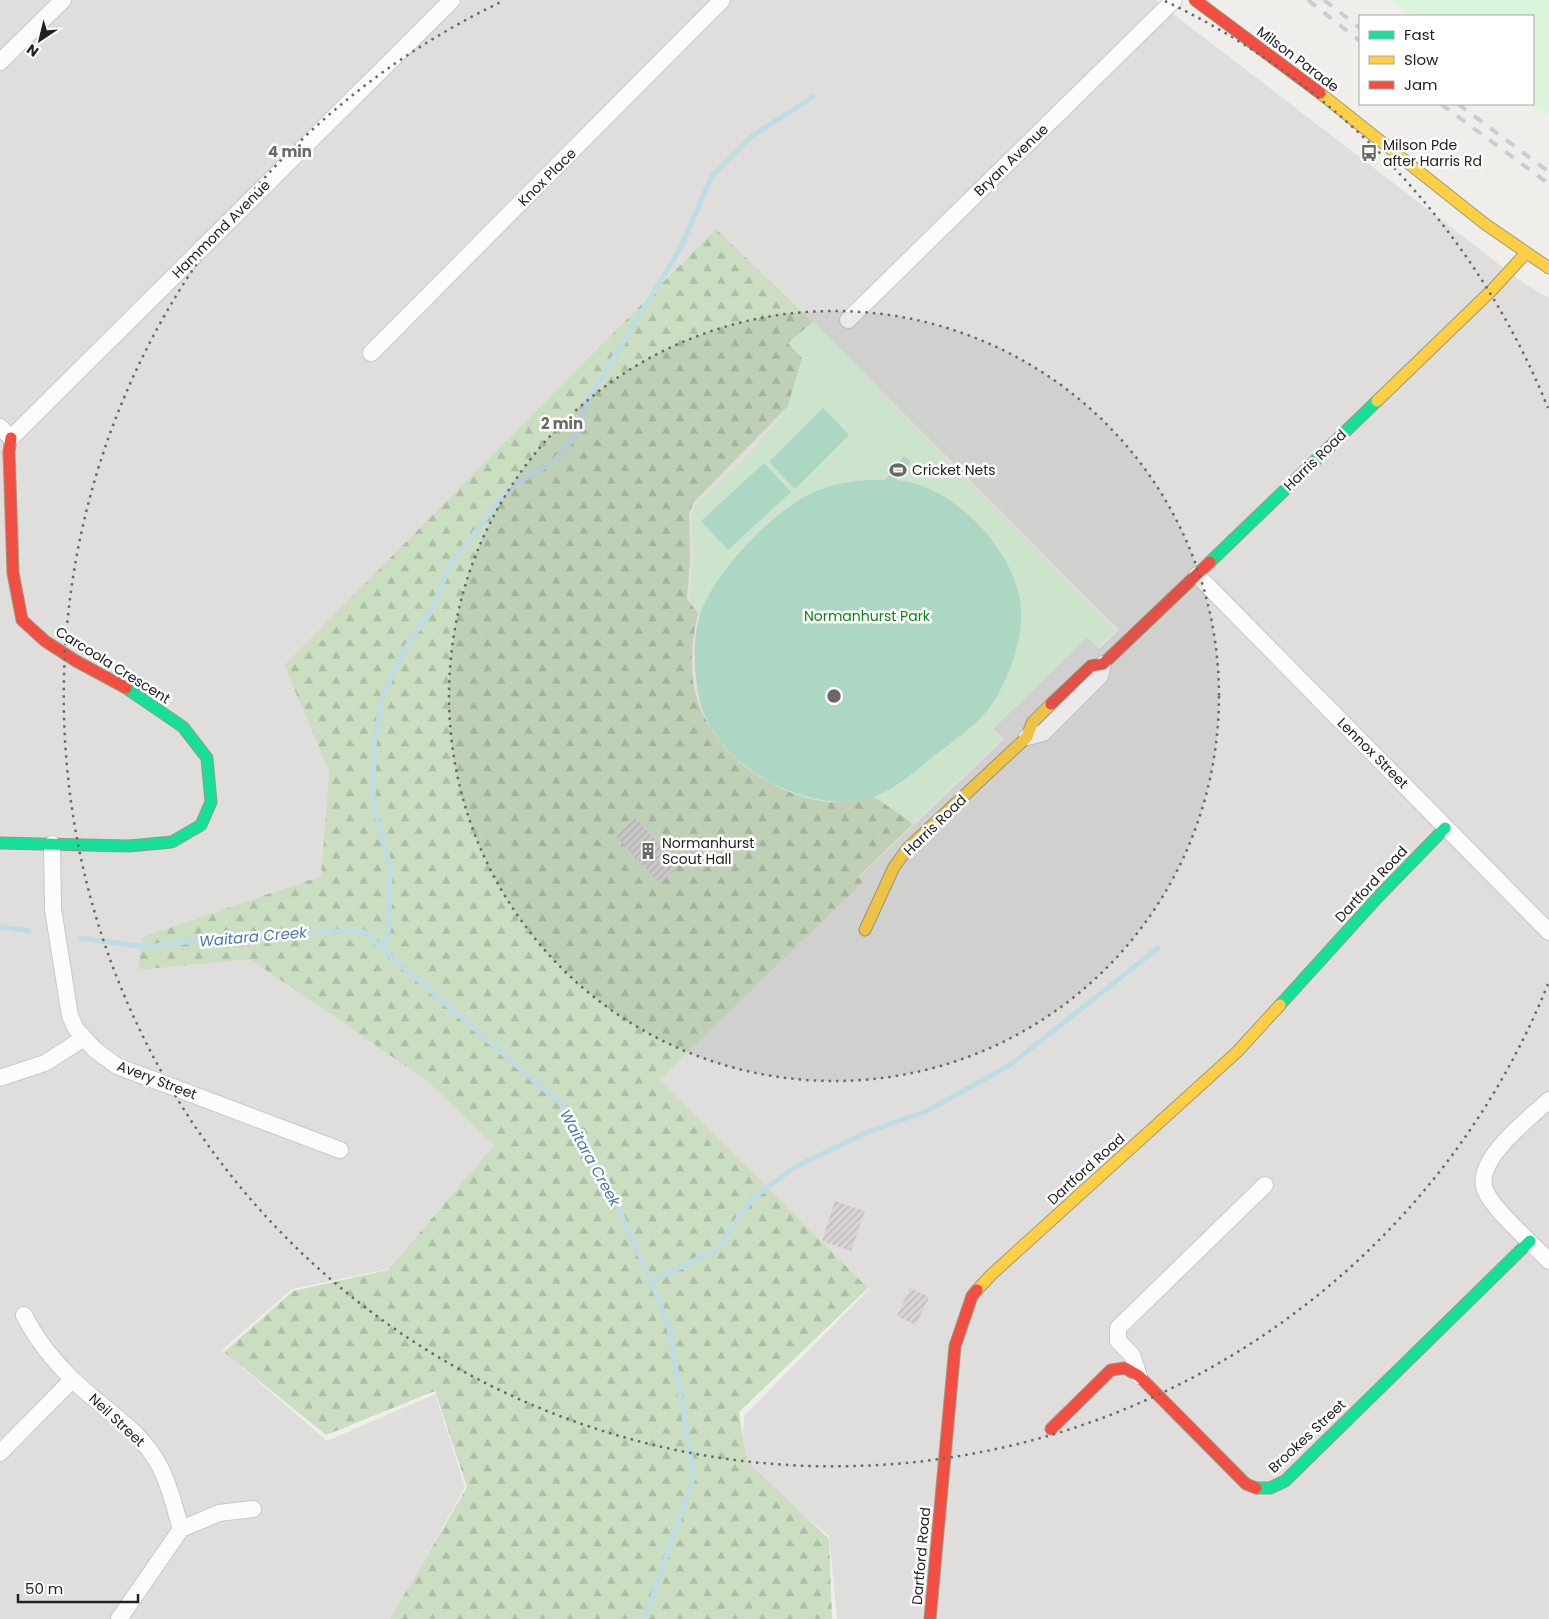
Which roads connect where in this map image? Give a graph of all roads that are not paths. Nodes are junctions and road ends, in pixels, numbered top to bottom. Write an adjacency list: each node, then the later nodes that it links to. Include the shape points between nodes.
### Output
1 (63, 0): 6 (street)
2 (452, 0): 11 (street, Hammond Avenue)
3 (722, 0): 10 (street, Knox Place)
4 (1174, 0): 9 (street, Bryan Avenue)
5 (1195, 0): 7 (street, Milson Parade)
6 (0, 62)
7 (1526, 254): 8 (street, Milson Parade); 12 (street, Harris Road)
8 (1549, 268)
9 (848, 320)
10 (371, 353)
11 (5, 432): 17 (street, Carcoola Crescent, via 9,452 13,573 22,620 45,641 132,691 182,727 207,758 211,802 201,825 172,842 129,846)
12 (1197, 575): 13 (street, Harris Road); 15 (street, Lennox Street)
13 (1103, 664): 14 (street, Harris Road, via 1100,676 1043,733)
14 (1027, 737): 18 (street, Harris Road, via 908,848 894,867)
15 (1446, 828): 19 (street, Lennox Street); 35 (street, Dartford Road, via 1378,897 1237,1052 992,1274 972,1296 955,1346)
16 (0, 843): 17 (street, Carcoola Crescent)
17 (52, 844): 20 (street, Avery Street, via 53,909 63,979 70,1016)
18 (865, 930)
19 (1549, 932)
20 (84, 1038): 21 (street, via 46,1063); 23 (street, Avery Street, via 117,1066)
21 (0, 1078)
22 (1549, 1100): 25 (street, via 1496,1150 1487,1166 1484,1186 1496,1208)
23 (340, 1150)
24 (1265, 1185): 28 (street, via 1118,1328 1118,1341 1132,1356)
25 (1530, 1241): 26 (street); 28 (street, Brookes Street, via 1285,1481 1272,1489 1260,1490 1246,1484)
26 (1549, 1261)
27 (24, 1315): 29 (street, Neil Street, via 36,1339)
28 (1139, 1376): 30 (street, Brookes Street, via 1125,1368 1111,1370)
29 (72, 1380): 31 (street); 33 (street, Neil Street, via 111,1411 142,1442 160,1467)
30 (1051, 1430)
31 (0, 1453)
32 (253, 1509): 33 (street, via 219,1513)
33 (181, 1529): 34 (street)
34 (119, 1619)
35 (930, 1619)

